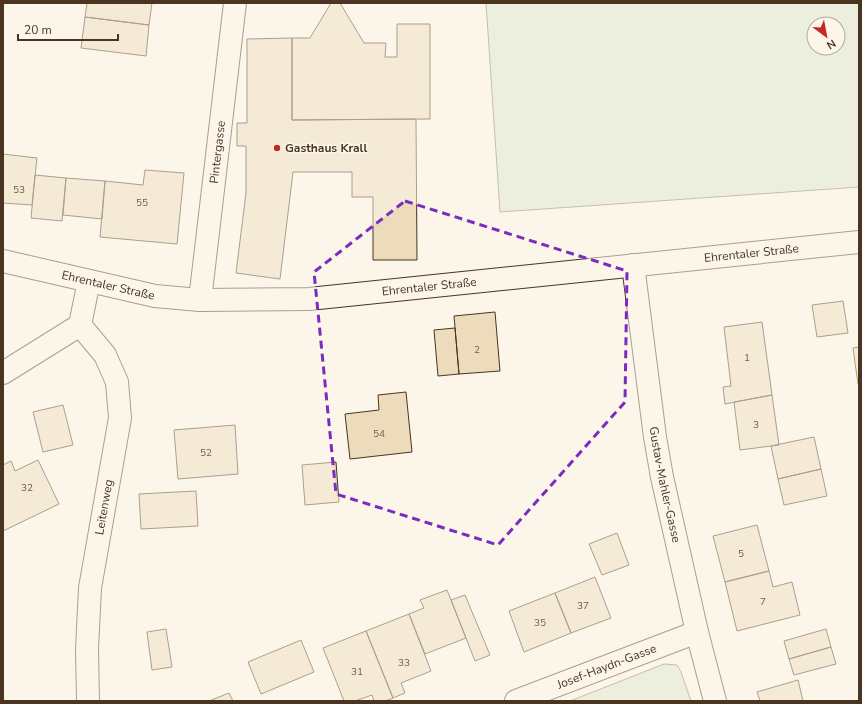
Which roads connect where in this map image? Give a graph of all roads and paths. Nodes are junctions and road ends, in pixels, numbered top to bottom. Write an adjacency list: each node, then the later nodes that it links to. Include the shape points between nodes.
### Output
1 (235, 3): 6 (street, Pintergasse)
2 (859, 242): 4 (street, Ehrentaler Straße)
3 (3, 261): 5 (street, Ehrentaler Straße)
4 (633, 265): 6 (street, Ehrentaler Straße, via 309,298); 9 (street, Gustav-Mahler-Gasse, via 655,437)
5 (89, 281): 6 (street, Ehrentaler Straße, via 155,296); 7 (street)
6 (200, 300)
7 (80, 325): 8 (street); 10 (street, Leitenweg, via 105,355 117,382 120,418 90,588)
8 (3, 373)
9 (696, 632): 11 (street, Josef-Haydn-Gasse); 12 (street, Gustav-Mahler-Gasse)
10 (88, 701)
11 (516, 701)
12 (715, 701)

